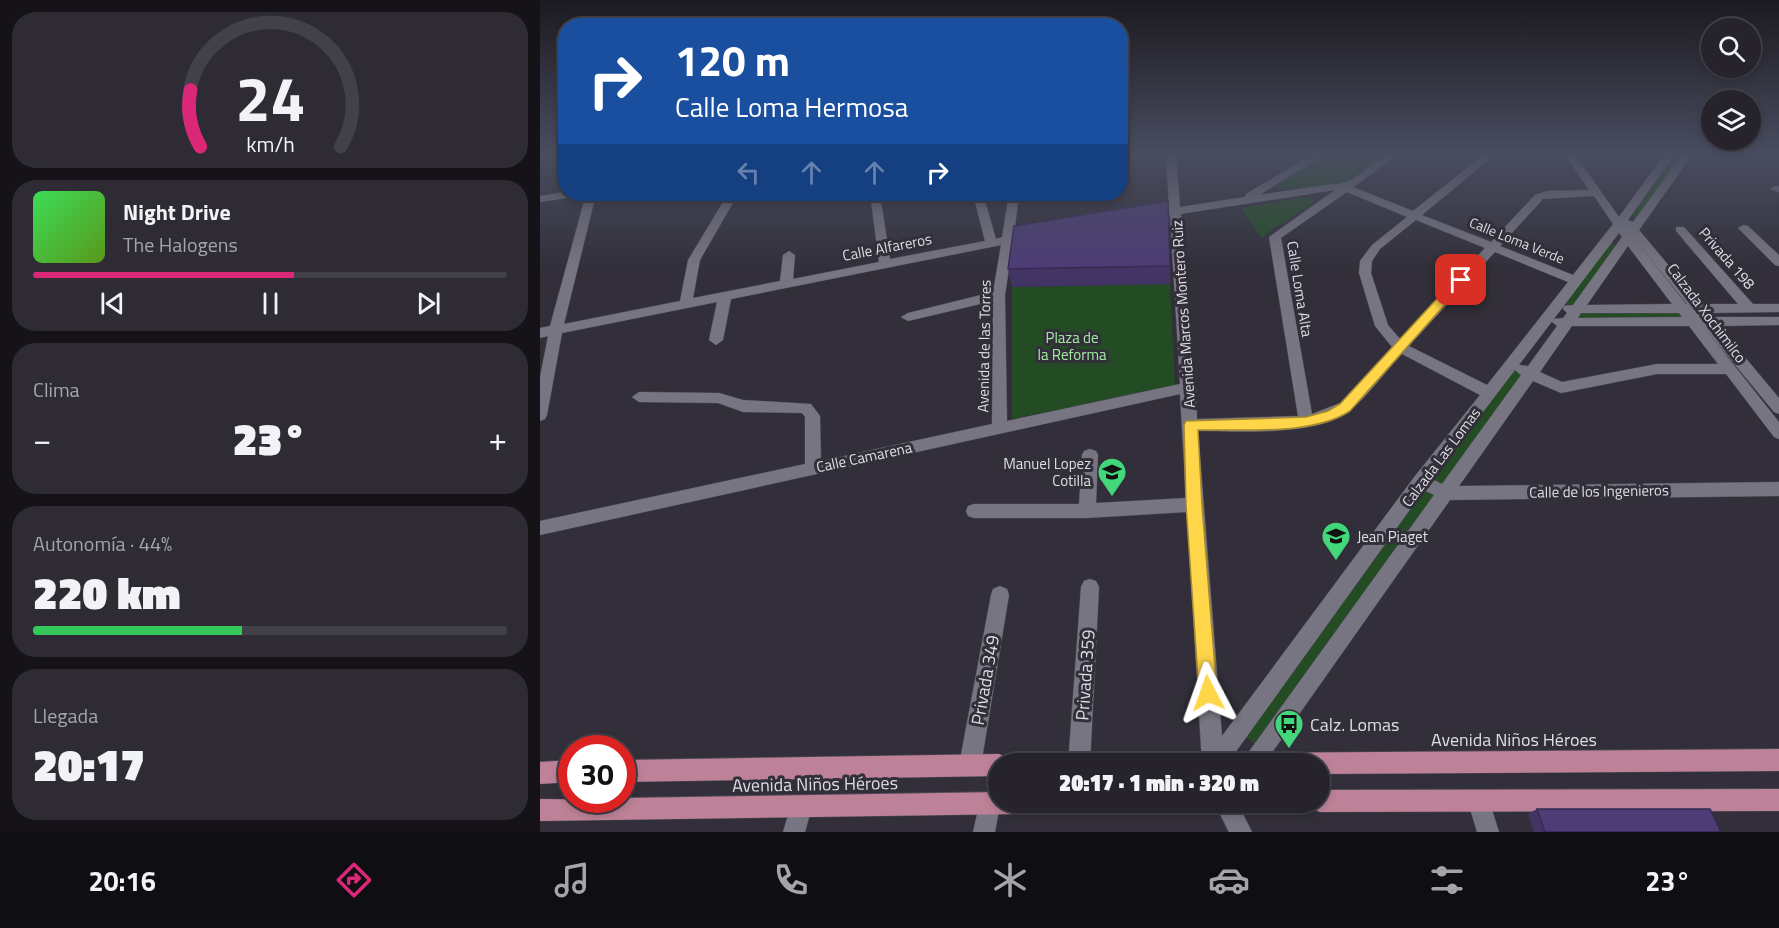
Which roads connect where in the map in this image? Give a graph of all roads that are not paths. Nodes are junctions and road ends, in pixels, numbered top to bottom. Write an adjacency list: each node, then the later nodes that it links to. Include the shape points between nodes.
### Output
1 (1174, 191): 18 (street, Avenida Marcos Montero Ruiz)
2 (1259, 191): 17 (street)
3 (1308, 191): 17 (street)
4 (1342, 191): 57 (street, Calle Loma Alta, via 1275,237)
5 (1353, 191): 20 (street, Calle Loma Verde)
6 (1446, 191): 20 (street)
7 (1645, 191): 21 (street, Calzada Las Lomas)
8 (1654, 191): 21 (street, Calzada Las Lomas)
9 (1598, 193): 21 (street, Calzada Xochimilco); 27 (street, via 1540,195)
10 (558, 196): 11 (street)
11 (540, 199)
12 (589, 201): 45 (street)
13 (729, 201): 35 (street, via 694,260)
14 (876, 201): 30 (street)
15 (980, 201): 26 (street)
16 (1013, 201): 25 (street, Avenida de las Torres)
17 (1242, 201): 18 (street)
18 (1176, 211): 19 (street); 52 (street, Avenida Marcos Montero Ruiz)
19 (1142, 216)
20 (1415, 216): 27 (street, Calle Loma Verde); 48 (street, via 1372,252 1364,269 1382,326)
21 (1623, 225): 31 (street, Calzada Las Lomas); 38 (street, Calzada Xochimilco); 39 (street, Calzada Xochimilco); 41 (street, Calzada Las Lomas)
22 (1744, 228): 29 (street)
23 (1680, 229): 36 (street, Privada 198)
24 (1041, 234): 25 (street, Calle Alfareros)
25 (1007, 240): 26 (street, Calle Alfareros); 33 (street, Avenida de las Torres)
26 (992, 243): 30 (street, Calle Alfareros)
27 (1492, 246): 31 (street, Calle Loma Verde); 48 (street)
28 (789, 255): 32 (street)
29 (1779, 262)
30 (885, 264): 32 (street, Calle Alfareros)
31 (1576, 281): 40 (street, Calzada Las Lomas)
32 (786, 284): 34 (street, Calle Alfareros)
33 (999, 295): 42 (street); 59 (street, Avenida de las Torres)
34 (725, 296): 35 (street, Calle Alfareros); 47 (street)
35 (686, 304): 45 (street, Calle Alfareros)
36 (1749, 308): 37 (street); 39 (street)
37 (1779, 308)
38 (1683, 309): 39 (street, Calzada Xochimilco); 41 (street)
39 (1696, 315): 41 (street); 43 (street); 50 (street, Calzada Xochimilco)
40 (1549, 316): 41 (street); 49 (street, Calzada Las Lomas)
41 (1572, 316): 51 (street, Calzada Las Lomas)
42 (908, 317)
43 (1709, 321): 44 (street); 55 (street, Calzada Xochimilco)
44 (1779, 321)
45 (556, 329): 46 (street, Calle Alfareros); 56 (street)
46 (540, 333)
47 (716, 340)
48 (1399, 347): 53 (street); 57 (street, via 1345,407)
49 (1511, 364): 51 (street); 53 (street, Calzada Las Lomas)
50 (1728, 369): 51 (street, via 1657,369 1561,388); 60 (street, Calzada Xochimilco)
51 (1530, 374): 65 (street, Calzada Las Lomas)
52 (1189, 387): 58 (street, Avenida Marcos Montero Ruiz); 59 (street, Calle Camarena)
53 (1490, 393): 63 (street, Calzada Las Lomas)
54 (639, 397): 62 (street, via 719,398 743,406 806,408 813,416)
55 (1779, 408)
56 (540, 416)
57 (1306, 422): 58 (street)
58 (1191, 425): 66 (street, Avenida Marcos Montero Ruiz)
59 (1000, 427): 62 (street, Calle Camarena)
60 (1779, 433)
61 (1090, 455): 68 (street)
62 (813, 468): 69 (street, Calle Camarena)
63 (1422, 481): 65 (street, Calle de los Ingenieros); 74 (street, Calzada Las Lomas)
64 (1779, 489): 65 (street, Calle de los Ingenieros)
65 (1444, 493): 75 (street, Calzada Las Lomas)
66 (1194, 505): 68 (street); 73 (street, Avenida Marcos Montero Ruiz)
67 (974, 511): 68 (street)
68 (1087, 511)
69 (540, 528)
70 (1090, 587): 72 (street, Privada 359)
71 (1000, 596): 78 (street, Privada 349)
72 (1080, 753)
73 (1212, 753)
74 (1221, 753)
75 (1258, 753)
76 (1779, 760): 77 (main road, Avenida Niños Héroes)
77 (1330, 763)
78 (970, 765): 79 (main road, Avenida Niños Héroes); 80 (main road, Avenida Niños Héroes)
79 (988, 765)
80 (636, 771)
81 (558, 772): 82 (main road)
82 (540, 773)
83 (1779, 800): 85 (main road)
84 (1330, 801): 85 (main road)
85 (1479, 802): 93 (street)
86 (988, 804): 87 (main road, Avenida Niños Héroes); 91 (street)
87 (801, 807): 88 (main road, Avenida Niños Héroes); 90 (street)
88 (540, 810)
89 (1231, 813): 92 (street)
90 (794, 832)
91 (984, 832)
92 (1241, 832)
93 (1488, 832)

